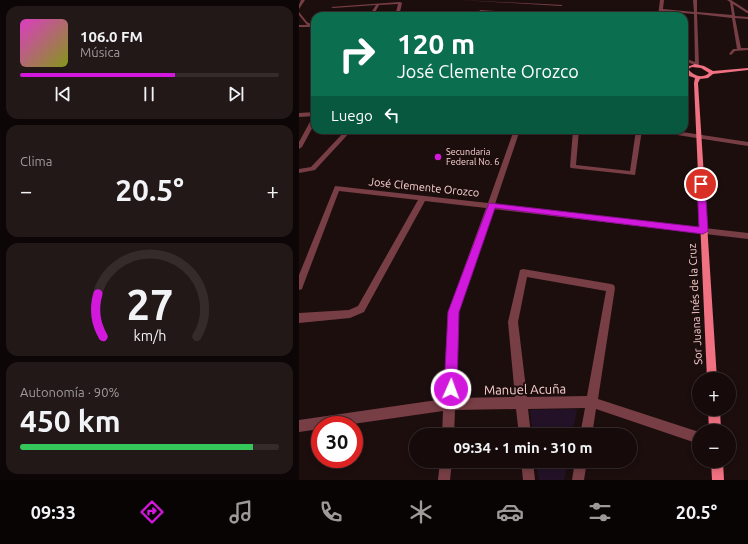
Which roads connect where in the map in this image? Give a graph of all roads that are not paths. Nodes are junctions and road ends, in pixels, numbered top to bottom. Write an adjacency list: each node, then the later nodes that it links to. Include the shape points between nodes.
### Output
1 (303, 0): 13 (street)
2 (462, 0): 3 (street)
3 (488, 0): 10 (street); 16 (street)
4 (563, 0): 10 (street)
5 (662, 0): 15 (street)
6 (695, 0): 24 (street)
7 (730, 1): 11 (street); 25 (street)
8 (378, 4): 12 (street); 17 (street); 18 (street, via 401,2)
9 (748, 4): 11 (street)
10 (561, 5): 14 (street)
11 (736, 5): 22 (street)
12 (333, 7)
13 (299, 8)
14 (558, 10)
15 (661, 10): 20 (street)
16 (480, 11): 19 (street)
17 (373, 12)
18 (398, 12)
19 (494, 12)
20 (684, 12)
21 (688, 12): 24 (street)
22 (748, 12)
23 (299, 13): 27 (street, via 306,23)
24 (696, 13): 25 (street); 35 (street)
25 (732, 16): 26 (street); 32 (street)
26 (748, 18)
27 (311, 24)
28 (311, 25): 29 (street)
29 (300, 26): 30 (street)
30 (299, 30)
31 (748, 49): 32 (street)
32 (739, 50): 33 (street, via 734,50)
33 (731, 54)
34 (688, 61): 35 (street)
35 (697, 65): 36 (main road); 38 (main road)
36 (688, 67)
37 (748, 69): 38 (main road)
38 (713, 73): 40 (main road)
39 (688, 74): 40 (main road)
40 (697, 80): 49 (main road, Sor Juana Inés de la Cruz)
41 (311, 114): 42 (street)
42 (299, 115)
43 (311, 125): 51 (street)
44 (345, 134): 52 (street, via 313,169)
45 (516, 134): 54 (street)
46 (576, 134): 47 (street, via 573,167 633,173)
47 (638, 134)
48 (678, 134): 49 (street)
49 (699, 138): 50 (street); 55 (main road, Sor Juana Inés de la Cruz)
50 (748, 144)
51 (299, 147)
52 (299, 170)
53 (422, 199): 54 (street, José Clemente Orozco); 57 (street, José Clemente Orozco, via 337,188); 58 (street, via 361,309 350,314)
54 (492, 205): 55 (street, José Clemente Orozco); 62 (street, via 453,312)
55 (703, 231): 56 (street, José Clemente Orozco); 59 (main road, Sor Juana Inés de la Cruz)
56 (748, 236)
57 (299, 286)
58 (299, 318)
59 (712, 372)
60 (521, 402): 61 (street, Manuel Acuña); 61 (street, via 513,322 523,273 611,288); 62 (street, Manuel Acuña); 65 (street)
61 (591, 402): 66 (street); 67 (street, Manuel Acuña)
62 (450, 404): 63 (street, Manuel Acuña); 64 (street)
63 (299, 426)
64 (448, 428)
65 (524, 428)
66 (587, 428)
67 (692, 436)
68 (445, 468): 72 (street)
69 (528, 468): 73 (street)
70 (580, 468): 74 (street)
71 (717, 468): 75 (main road)
72 (444, 480)
73 (529, 480)
74 (578, 480)
75 (718, 480)

